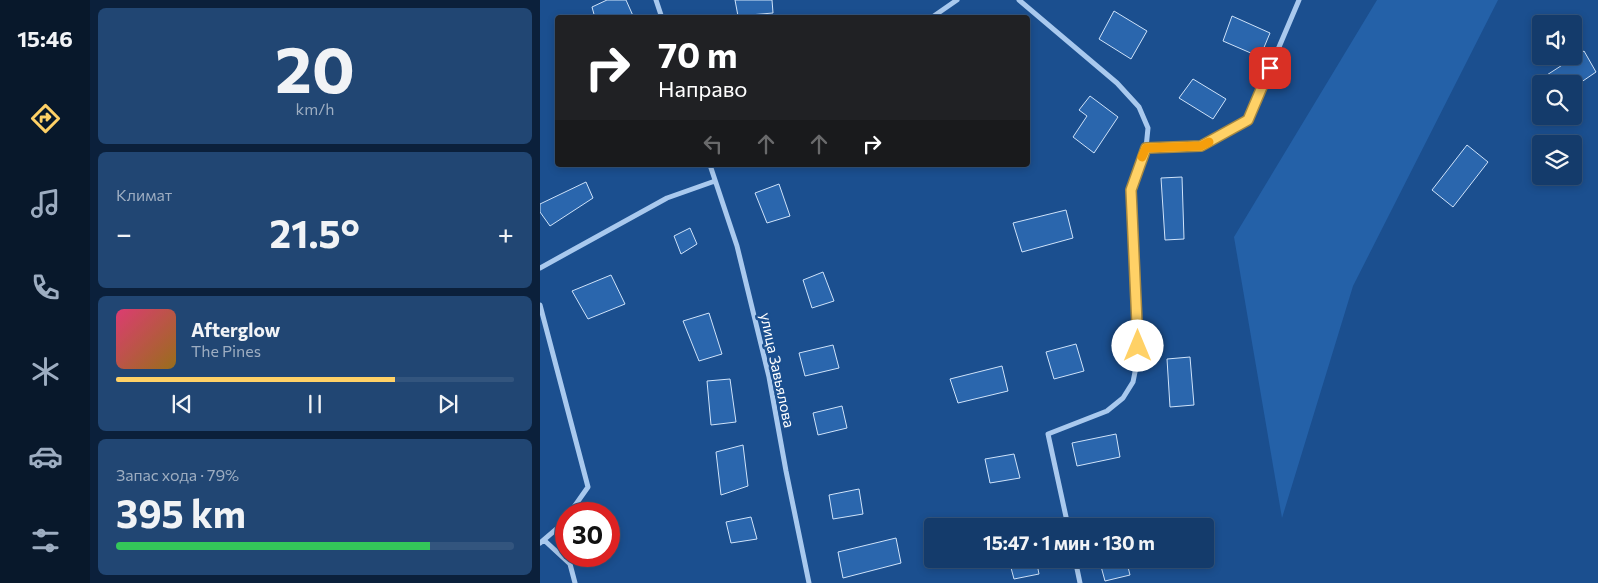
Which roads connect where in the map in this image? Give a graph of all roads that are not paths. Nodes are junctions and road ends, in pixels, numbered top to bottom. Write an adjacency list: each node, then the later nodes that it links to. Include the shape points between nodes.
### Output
1 (656, 0): 5 (street)
2 (957, 0): 6 (street)
3 (1020, 0): 7 (street, via 1117,83 1139,106 1148,128)
4 (1299, 0): 7 (street, via 1248,120 1201,146)
5 (661, 15)
6 (935, 15)
7 (1146, 148): 13 (street, via 1131,190 1138,331 1133,382 1123,398 1107,412 1048,434)
8 (711, 167): 9 (street, улица Завьялова)
9 (715, 181): 10 (street, via 667,198); 18 (street, улица Завьялова, via 737,246 769,377)
10 (540, 268)
11 (540, 305): 12 (street, via 588,487)
12 (577, 502)
13 (1066, 518)
14 (555, 530): 15 (street)
15 (542, 542): 17 (street, via 570,564)
16 (1077, 568): 19 (street)
17 (575, 583)
18 (809, 583)
19 (1080, 583)

